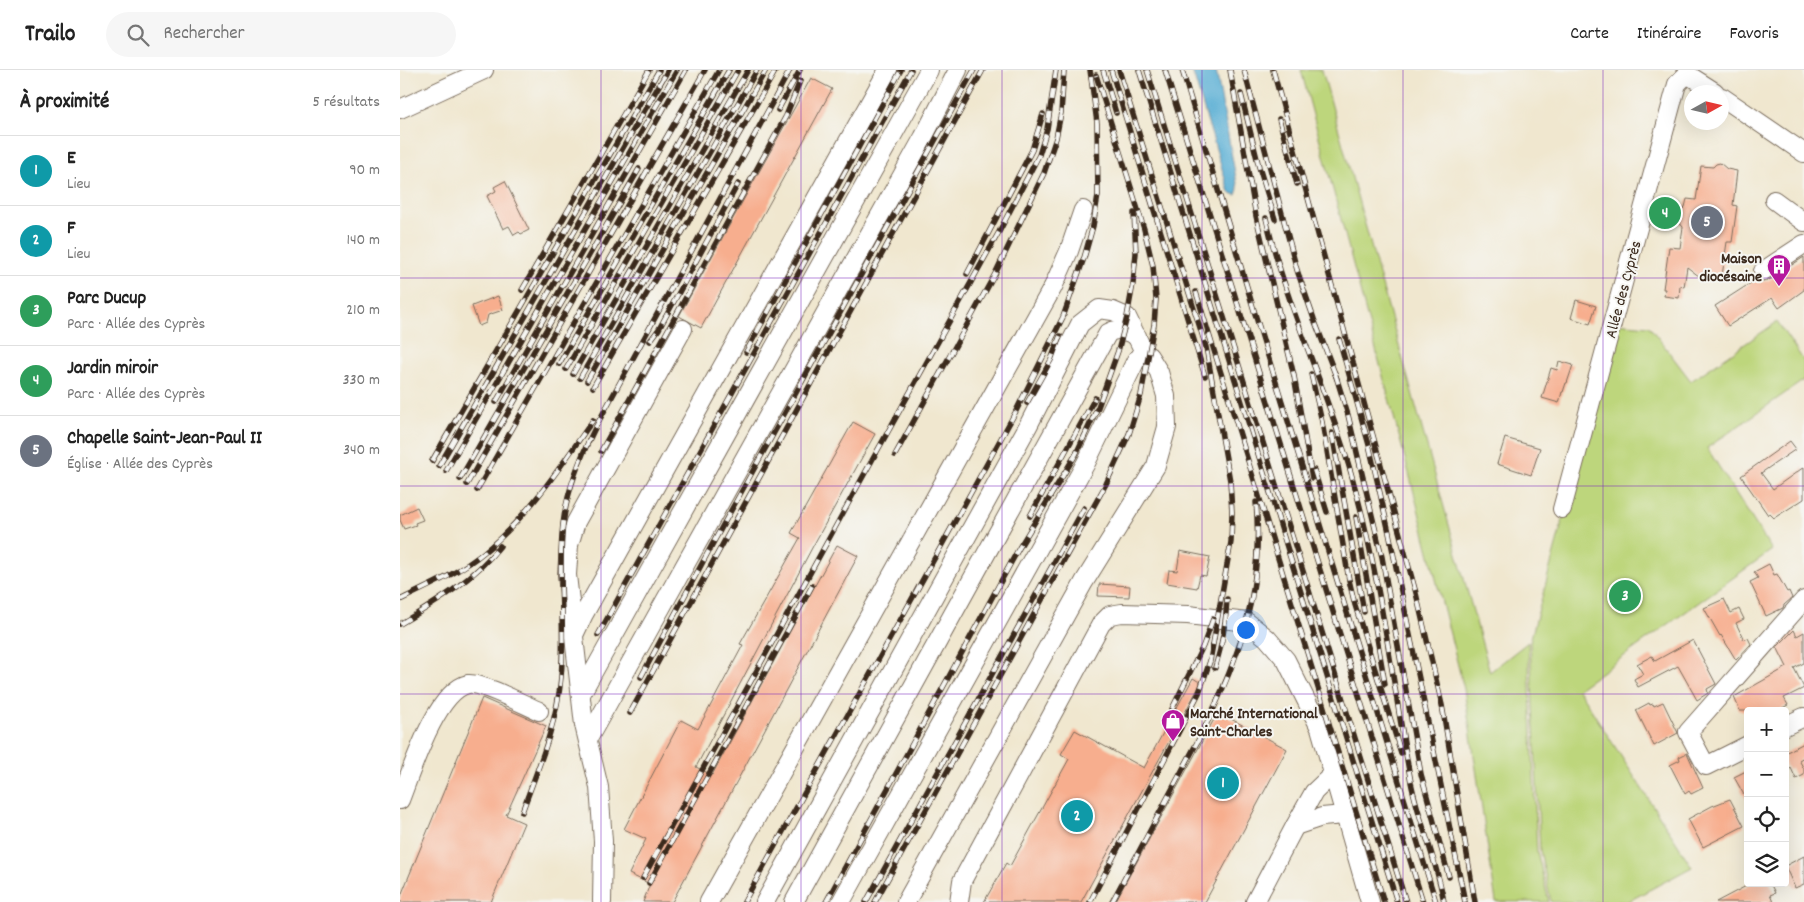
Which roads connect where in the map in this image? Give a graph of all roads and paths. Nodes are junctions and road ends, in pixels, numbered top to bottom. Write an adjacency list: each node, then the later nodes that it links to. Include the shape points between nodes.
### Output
1 (484, 70): 7 (street)
2 (888, 70): 19 (street)
3 (929, 70): 20 (street)
4 (958, 70): 24 (street)
5 (1704, 85): 17 (street, Allée des Cyprès, via 1690,76 1684,76 1677,84)
6 (1729, 102): 8 (street)
7 (400, 109)
8 (1804, 153)
9 (1774, 200): 11 (street)
10 (1083, 210): 31 (street, via 1053,287)
11 (1804, 222)
12 (1804, 244): 13 (street)
13 (1763, 271)
14 (683, 330): 19 (street, via 576,522 569,545 567,575)
15 (1137, 336): 16 (street); 32 (street, via 1127,317 1113,311 1099,309 1080,324 1028,426); 33 (street, via 1124,330 1108,332)
16 (1145, 354): 34 (street, via 1136,360 1086,463); 35 (street, via 1159,372 1166,396 1167,427 1156,466 1084,582)
17 (1562, 509)
18 (1804, 600): 25 (street, via 1688,732 1706,766)
19 (575, 633): 20 (street)
20 (581, 694): 24 (street)
21 (539, 711): 27 (street, via 480,686 468,684 453,692 432,720)
22 (1804, 717): 23 (street)
23 (1789, 724)
24 (588, 740): 30 (street, via 599,788 604,841)
25 (1744, 747)
26 (1334, 773): 28 (street); 29 (street, via 1314,792); 36 (street, via 1320,728 1286,660 1247,622 1188,615 1122,613 1110,616 1101,624 962,881)
27 (400, 800)
28 (1344, 815): 29 (street, via 1322,816); 38 (street)
29 (1296, 826): 37 (street)
30 (601, 900)
31 (710, 902)
32 (765, 902)
33 (794, 902)
34 (841, 902)
35 (906, 902)
36 (959, 902)
37 (1255, 902)
38 (1370, 902)

